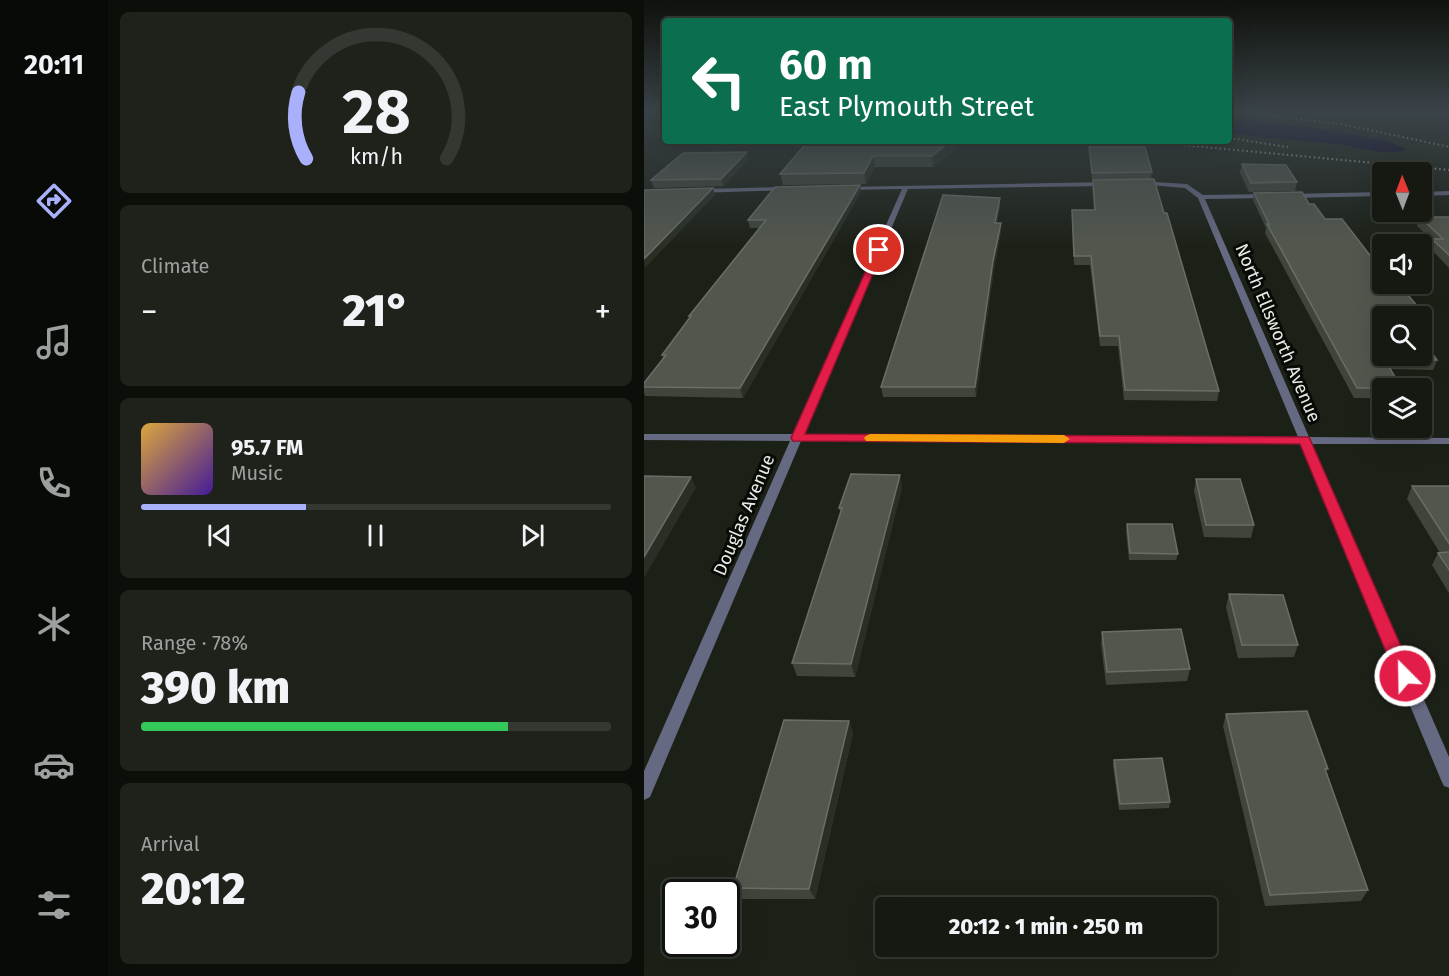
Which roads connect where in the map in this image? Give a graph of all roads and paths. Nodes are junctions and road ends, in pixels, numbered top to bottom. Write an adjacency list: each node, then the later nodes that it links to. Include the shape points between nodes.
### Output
1 (1133, 183): 10 (street, via 1187,186)
2 (1109, 184): 3 (street)
3 (906, 187): 4 (street); 12 (street, Douglas Avenue)
4 (835, 188)
5 (799, 189): 6 (street)
6 (692, 191)
7 (1450, 193): 9 (street)
8 (1372, 194): 10 (street)
9 (1432, 194)
10 (1201, 197): 13 (street, North Ellsworth Avenue)
11 (644, 437): 12 (street)
12 (797, 438): 13 (street); 16 (street, Douglas Avenue)
13 (1304, 440): 14 (street); 15 (street, North Ellsworth Avenue)
14 (1450, 441)
15 (1450, 780)
16 (644, 791)

